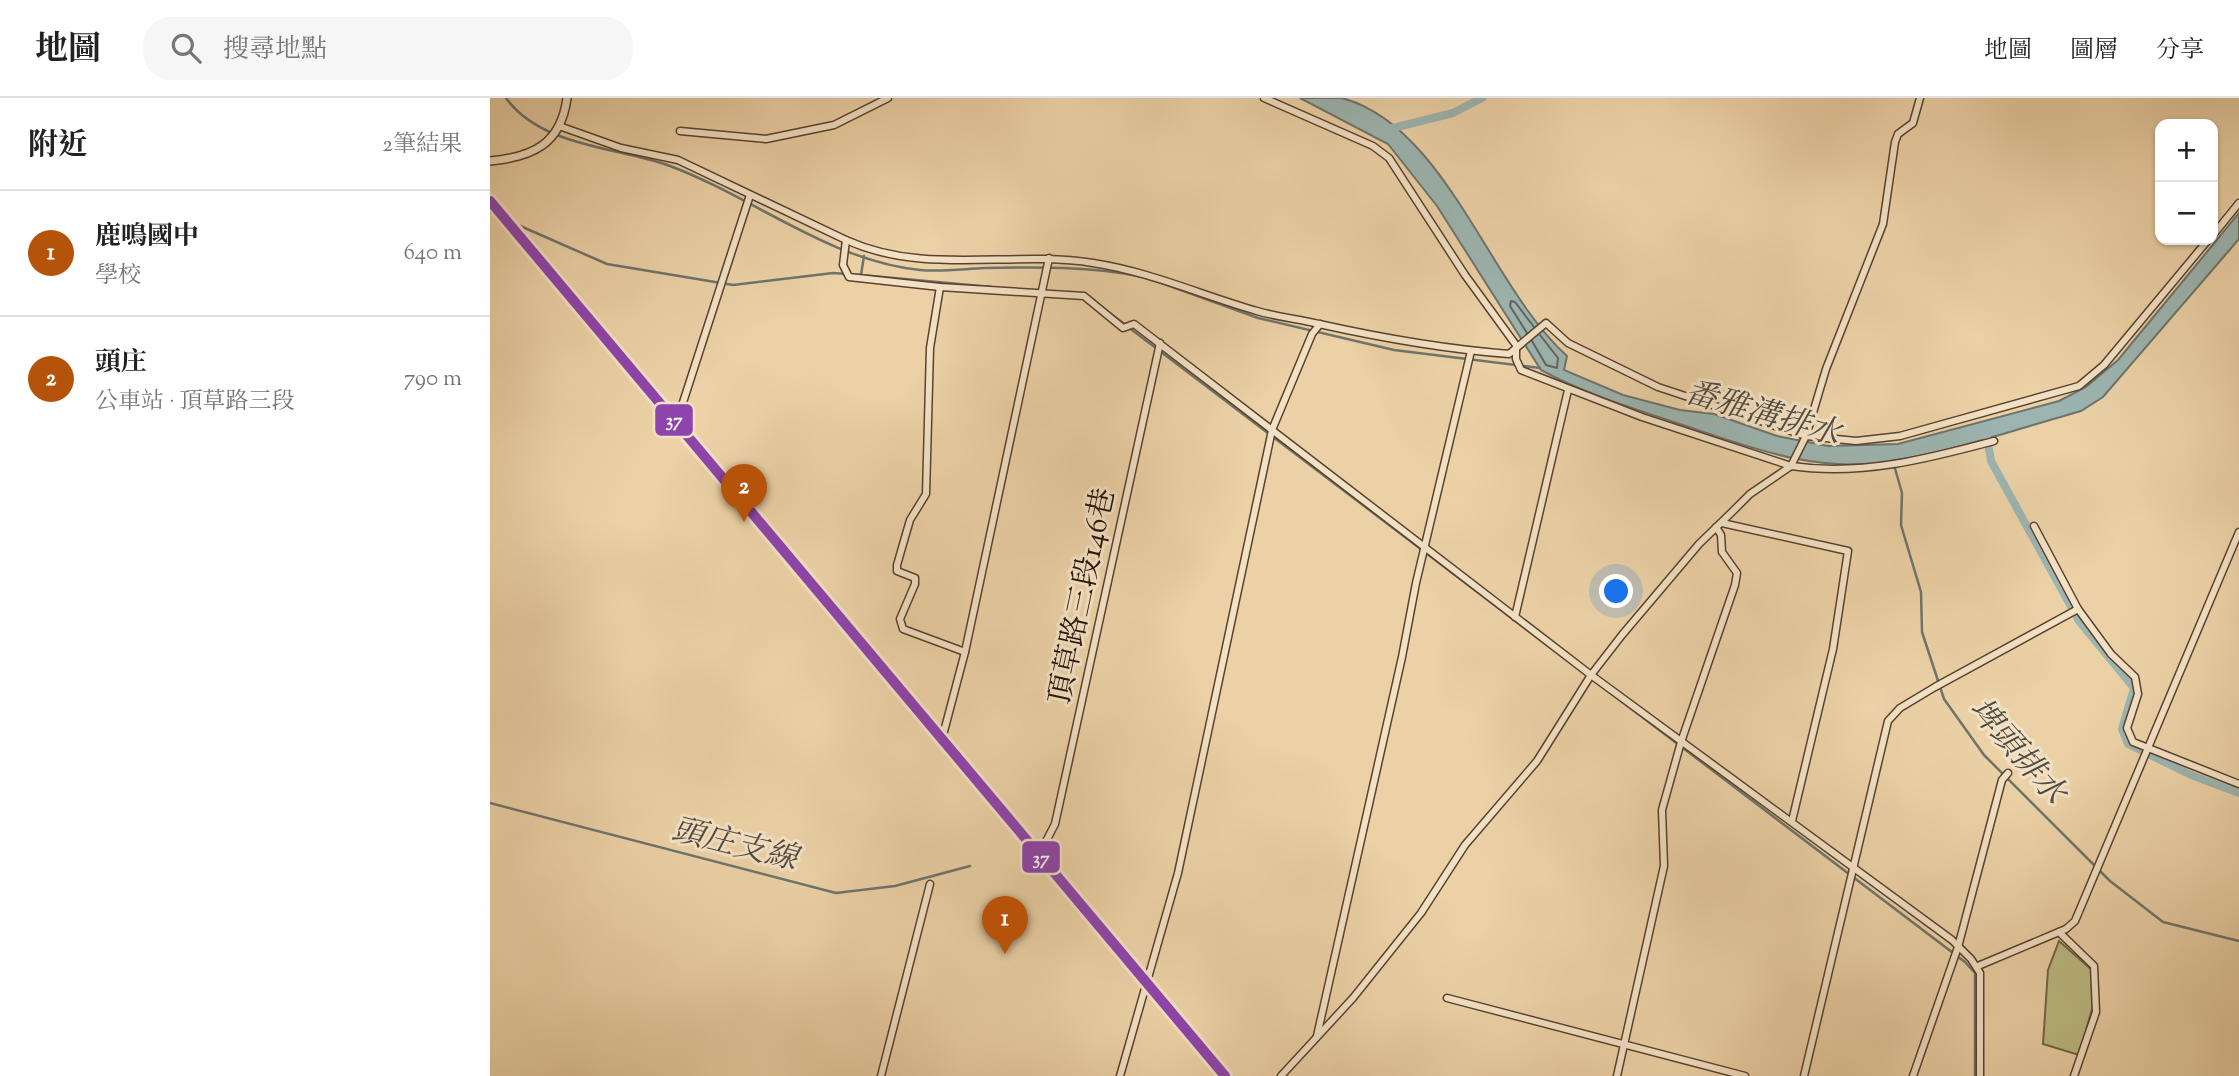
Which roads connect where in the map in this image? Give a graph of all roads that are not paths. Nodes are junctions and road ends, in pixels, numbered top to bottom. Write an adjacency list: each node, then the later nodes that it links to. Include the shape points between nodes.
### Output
1 (567, 98): 5 (street)
2 (888, 98): 6 (street, via 834,125 766,139)
3 (1264, 98): 19 (street, via 1373,146 1389,158)
4 (1920, 98): 24 (street, via 1913,123 1895,142 1883,224 1825,369)
5 (560, 129): 7 (street, via 526,155); 8 (street, via 678,160)
6 (680, 131)
7 (490, 161)
8 (749, 200): 12 (street); 22 (street)
9 (490, 201): 22 (street)
10 (2239, 203): 11 (street)
11 (2218, 229)
12 (846, 240): 14 (street, via 898,257 927,260); 15 (street, via 843,265 849,277)
13 (2204, 245): 24 (street, via 2104,365 2079,386 1900,436 1856,441)
14 (1049, 258): 16 (street); 17 (street, via 1137,270)
15 (940, 287): 16 (street); 33 (street, via 929,348 926,494 910,520 897,565 897,571 915,578 900,619 903,629)
16 (1040, 295): 18 (street, via 1084,296 1123,328 1134,324); 33 (street)
17 (1316, 329): 20 (street); 23 (street)
18 (1160, 344): 23 (street); 41 (street, 頂草路三段146巷, via 1055,824)
19 (1516, 345): 20 (street, via 1508,354); 21 (street, via 1517,363); 24 (street, via 1546,323 1568,343 1658,387)
20 (1470, 356): 30 (street)
21 (1568, 390): 26 (street); 32 (street)
22 (676, 424): 35 (street)
23 (1272, 430): 30 (street); 47 (street, via 1181,860)
24 (1806, 436): 26 (street)
25 (1994, 441): 26 (street, via 1896,466 1815,470)
26 (1791, 466): 27 (street, via 1749,495)
27 (1719, 525): 34 (street); 36 (street, via 1722,552 1737,573 1735,585); 40 (street, via 1848,551 1833,649)
28 (2034, 526): 31 (street)
29 (2239, 532): 37 (street)
30 (1424, 546): 32 (street); 49 (street)
31 (2075, 611): 37 (street, via 2135,677 2138,694 2128,733 2133,742); 42 (street, via 1938,685 1900,708 1888,721)
32 (1515, 617): 34 (street)
33 (965, 653): 35 (street)
34 (1591, 675): 36 (street); 49 (street, via 1536,761 1482,821 1421,913)
35 (942, 739): 41 (street)
36 (1681, 742): 40 (street); 50 (street, via 1662,810 1664,866)
37 (2150, 749): 39 (street); 44 (street, via 2075,921)
38 (2008, 772): 45 (street, via 2002,779)
39 (2239, 784)
40 (1791, 821): 42 (street)
41 (1039, 855): 47 (street)
42 (1854, 870): 45 (street); 57 (street)
43 (930, 884): 51 (street)
44 (2059, 932): 46 (street); 60 (street, via 2094,966 2096,1012)
45 (1958, 947): 46 (street); 58 (street)
46 (1978, 966): 59 (street)
47 (1147, 983): 52 (street); 53 (street)
48 (1447, 998): 50 (street)
49 (1316, 1038): 54 (street)
50 (1623, 1046): 55 (street); 56 (street)
51 (881, 1076)
52 (1120, 1076)
53 (1225, 1076)
54 (1281, 1076)
55 (1617, 1076)
56 (1745, 1076)
57 (1804, 1076)
58 (1913, 1076)
59 (1980, 1076)
60 (2074, 1076)

